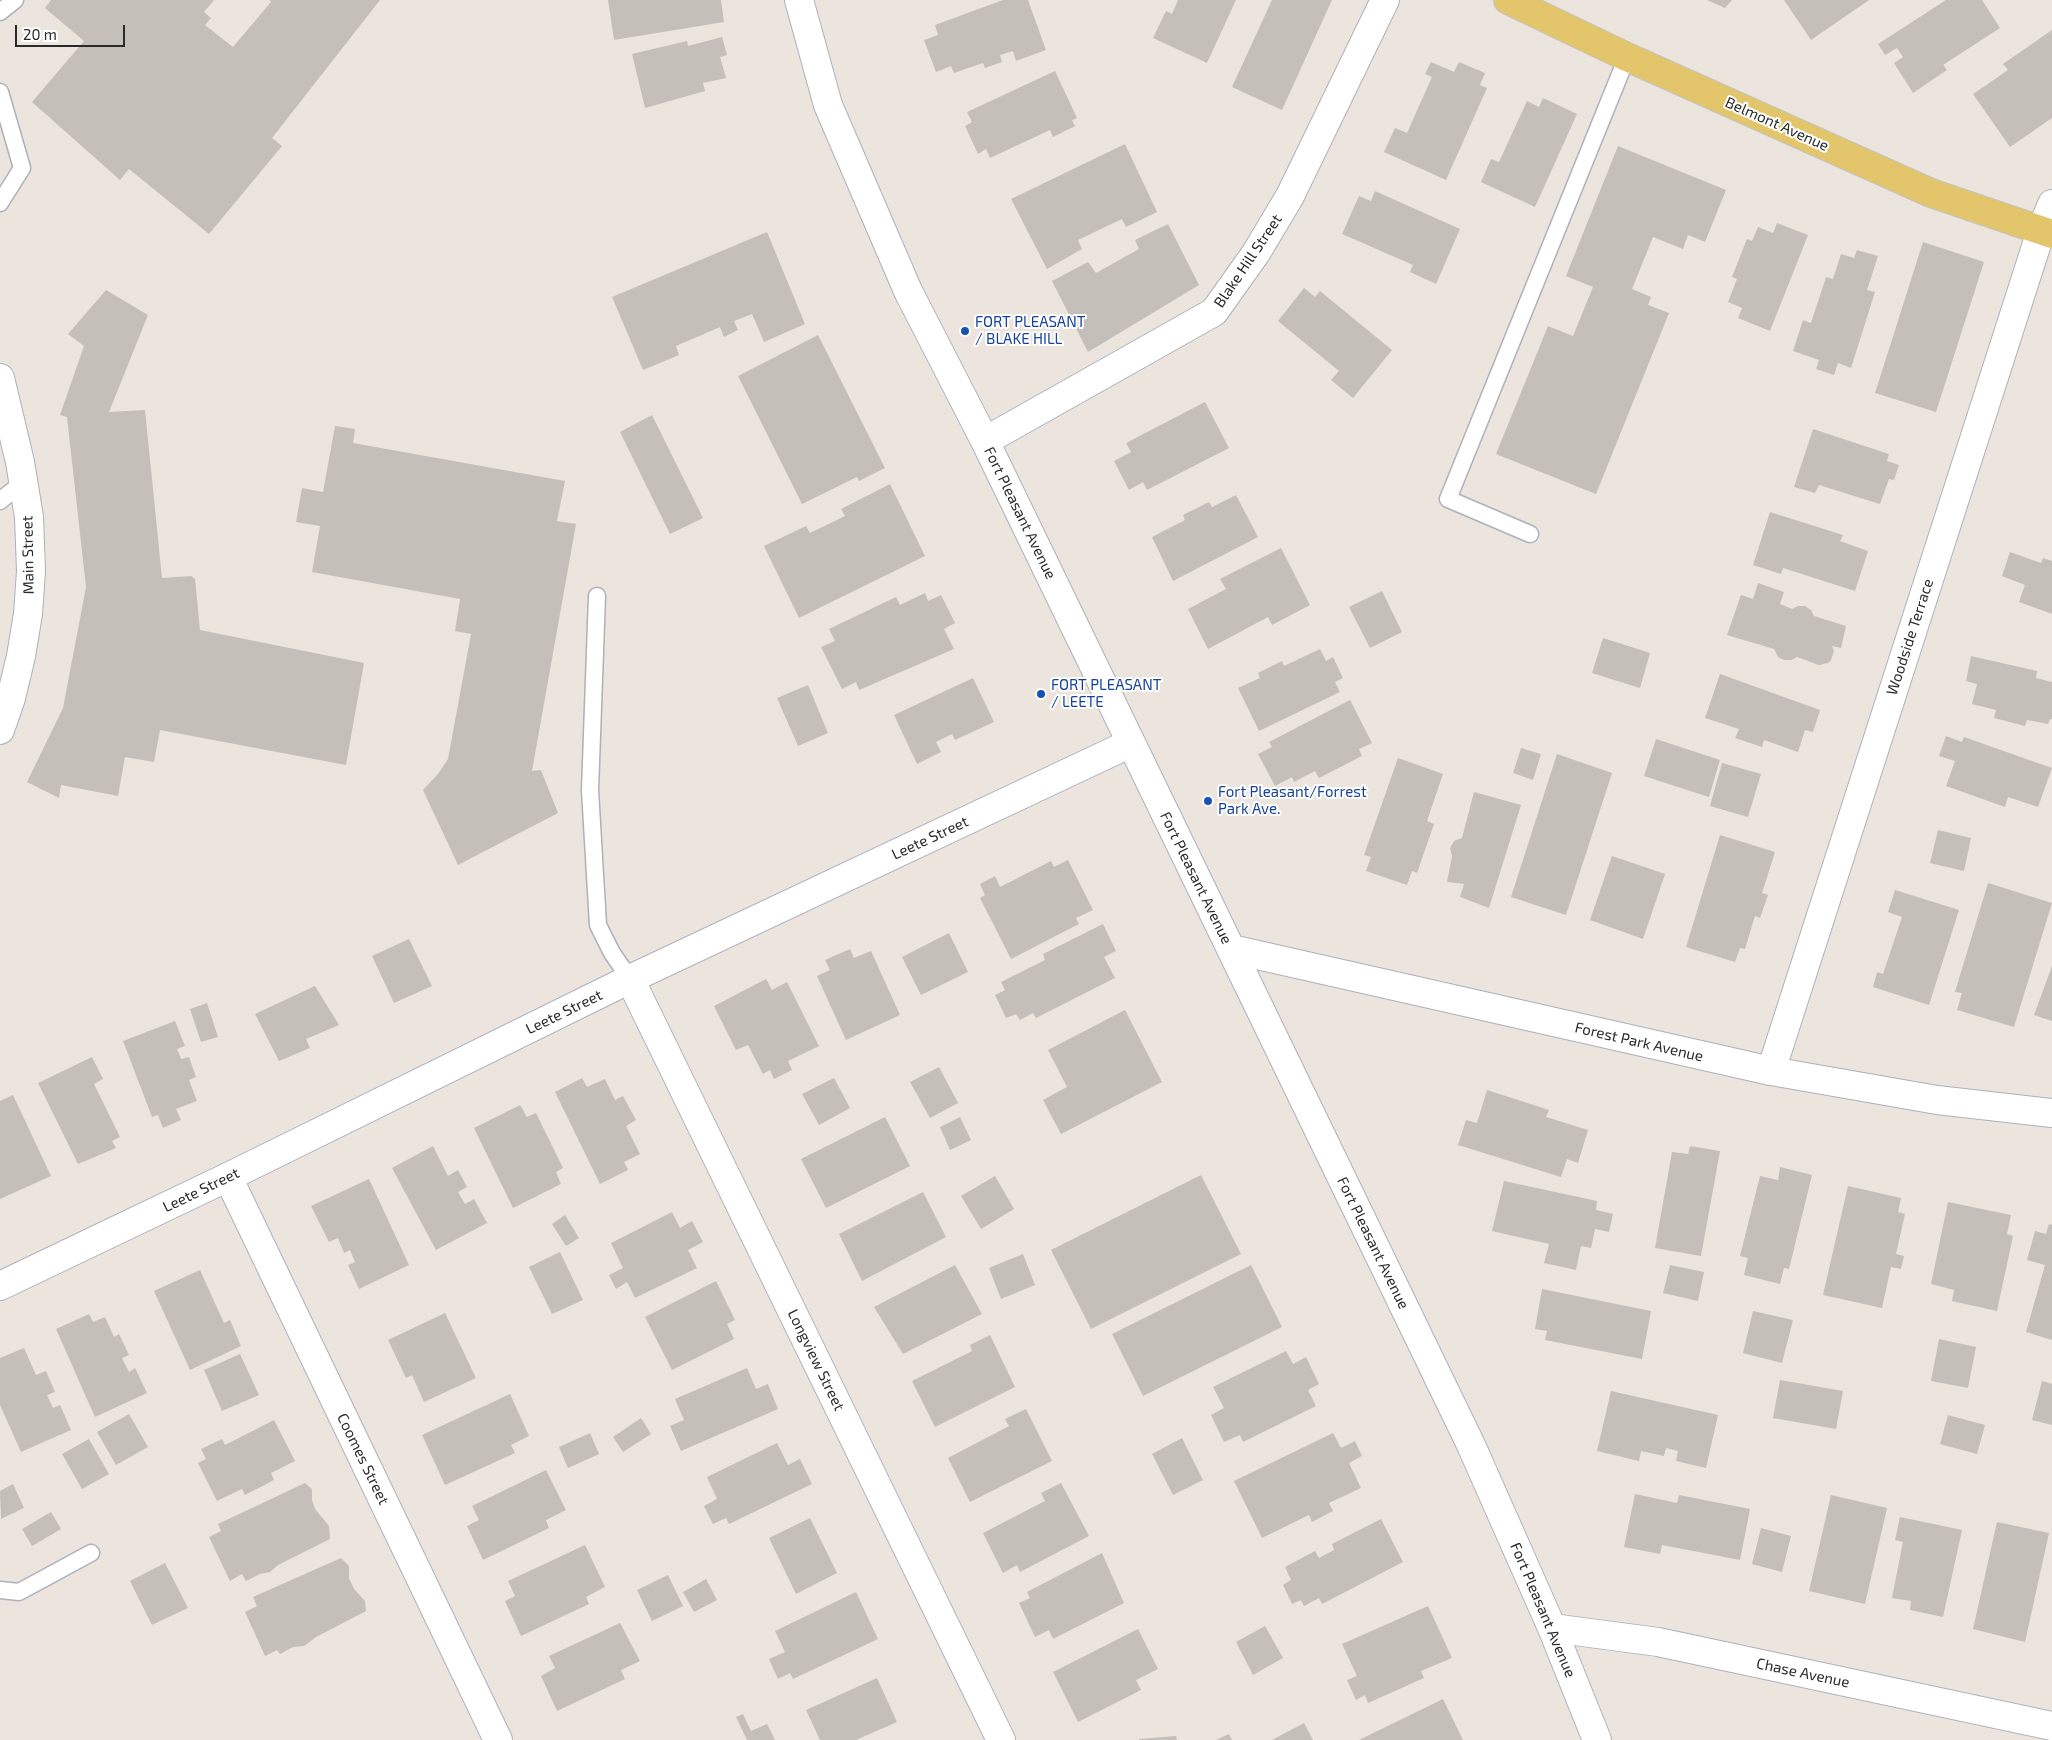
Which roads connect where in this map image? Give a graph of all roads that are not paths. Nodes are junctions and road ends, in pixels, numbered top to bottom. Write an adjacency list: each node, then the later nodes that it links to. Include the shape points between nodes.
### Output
1 (15, 0): 5 (lane)
2 (1385, 0): 12 (street, Blake Hill Street, via 1290,196 1256,253 1214,312)
3 (1508, 0): 6 (main road, Belmont Avenue)
4 (802, 4): 12 (street, Fort Pleasant Avenue, via 828,105 908,291)
5 (0, 12)
6 (1627, 57): 10 (main road, Belmont Avenue, via 1931,193); 15 (lane, via 1448,499)
7 (0, 92): 8 (lane, via 22,168)
8 (0, 203)
9 (2052, 204): 10 (street, Woodside Terrace)
10 (2047, 233): 22 (street, Woodside Terrace)
11 (0, 378): 13 (street, Main Street)
12 (985, 442): 19 (street, Fort Pleasant Avenue)
13 (23, 482): 14 (lane); 17 (street, Main Street, via 32,571 28,614)
14 (0, 501)
15 (1530, 534)
16 (597, 596): 21 (lane, via 590,790 598,925)
17 (8, 672): 18 (street, Main Street)
18 (0, 730)
19 (1131, 743): 20 (street, Fort Pleasant Avenue); 21 (street, Leete Street)
20 (1231, 949): 22 (street, Forest Park Avenue); 28 (street, Fort Pleasant Avenue, via 1471,1445)
21 (630, 979): 24 (street, Leete Street); 31 (street, Longview Street)
22 (1771, 1072): 23 (street, Forest Park Avenue, via 1937,1100)
23 (2052, 1113)
24 (228, 1177): 25 (street, Leete Street); 30 (street, Coomes Street)
25 (0, 1286)
26 (91, 1553): 27 (lane, via 19,1592)
27 (0, 1590)
28 (1552, 1628): 29 (street, Chase Avenue, via 1658,1642); 32 (street, Fort Pleasant Avenue)
29 (2052, 1726)
30 (498, 1740)
31 (1001, 1740)
32 (1597, 1740)

